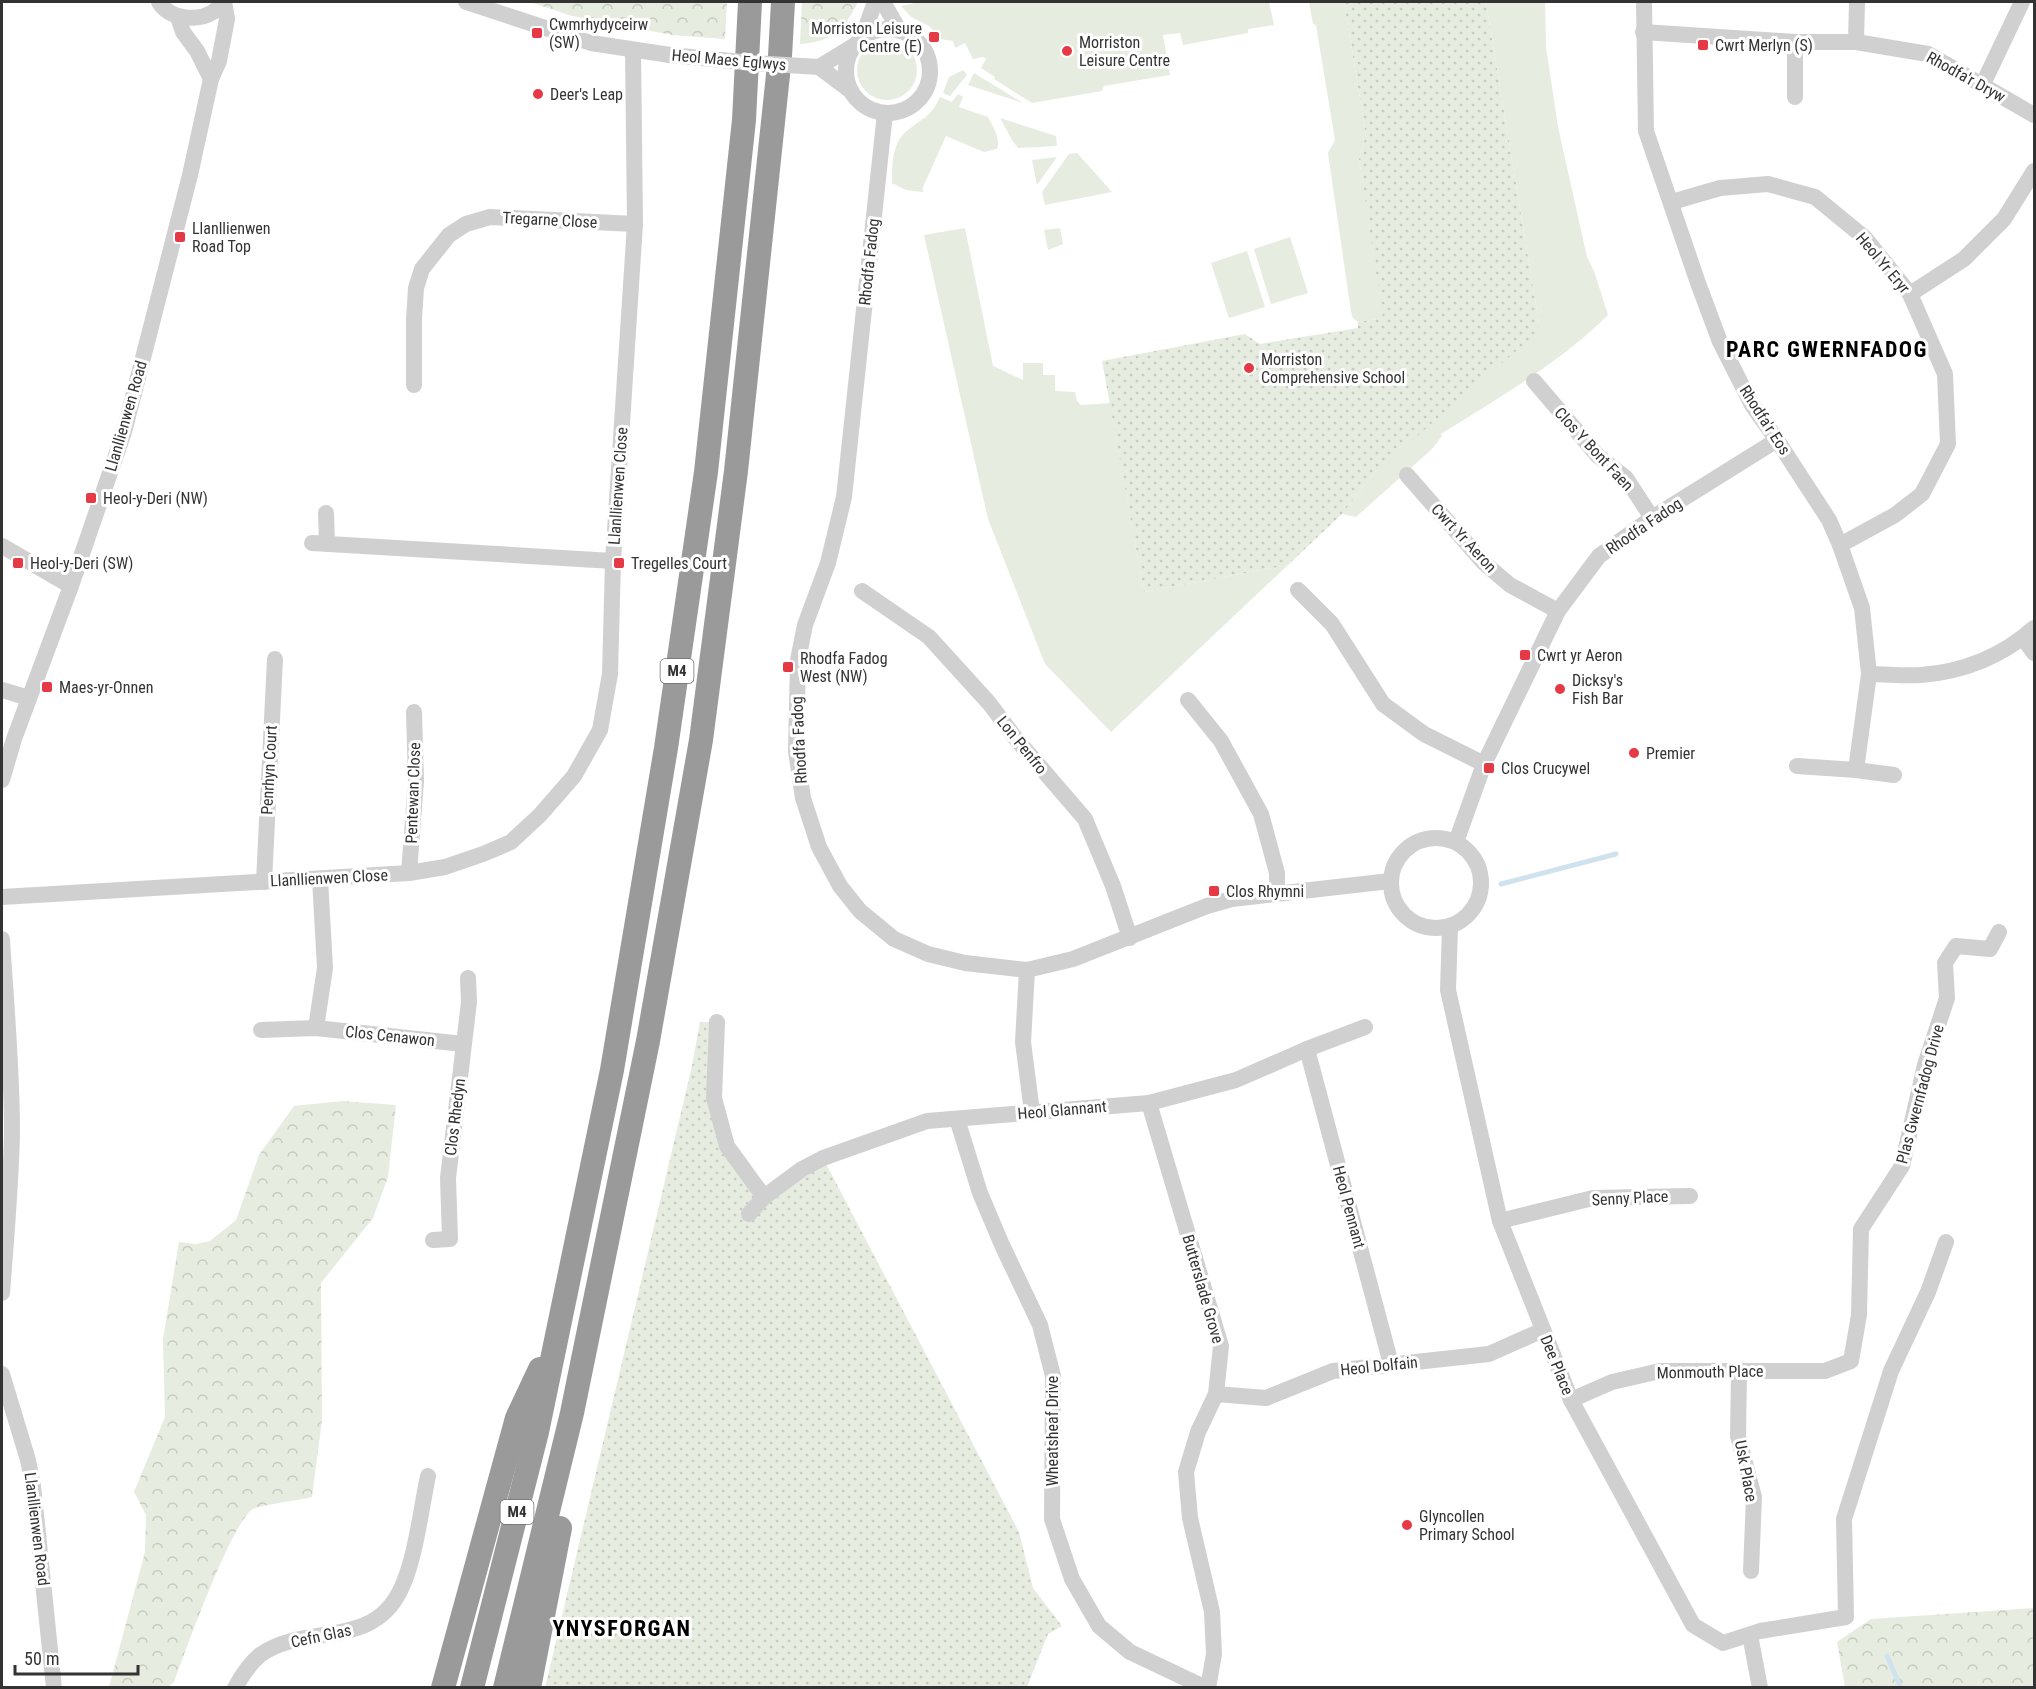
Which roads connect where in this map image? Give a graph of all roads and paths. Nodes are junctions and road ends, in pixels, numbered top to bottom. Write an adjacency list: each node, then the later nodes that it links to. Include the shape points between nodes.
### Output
1 (159, 2): 11 (street)
2 (224, 2): 11 (street, via 212,13 196,18); 19 (street, Llanllienwen Road, via 227,19 219,61)
3 (466, 2): 17 (street, Heol Maes Eglwys, via 591,43)
4 (750, 2): 86 (highway, M4, via 744,120 706,472 666,748 612,1070)
5 (783, 2): 93 (highway, M4, via 736,471 701,740 648,1041)
6 (875, 2): 14 (street)
7 (883, 2): 12 (street)
8 (1644, 2): 13 (street, Rhodfa'r Eos)
9 (1857, 2): 16 (street)
10 (2022, 2): 20 (street)
11 (178, 16): 19 (street, via 183,32)
12 (898, 30): 14 (street, via 879,29); 23 (street, via 922,46 930,72 926,90 915,104 898,112)
13 (1643, 33): 15 (street, Rhodfa'r Dryw); 26 (street, Rhodfa'r Eos, via 1646,131)
14 (859, 41): 18 (street); 21 (street, via 850,53 846,72)
15 (1795, 42): 16 (street, Rhodfa'r Dryw); 22 (street)
16 (1856, 42): 20 (street, Rhodfa'r Dryw, via 1928,54)
17 (633, 50): 18 (street, Heol Maes Eglwys, bridge); 27 (street, Llanllienwen Close)
18 (819, 67): 21 (street)
19 (211, 78): 38 (street, Llanllienwen Road, via 124,432)
20 (1983, 86): 24 (street, Rhodfa'r Dryw)
21 (851, 91): 23 (street, via 872,110)
22 (1795, 97)
23 (885, 112): 66 (street, Rhodfa Fadog, via 844,497 798,660 796,751 803,798 819,847 840,886 860,911 894,939 927,954 965,963)
24 (2034, 115)
25 (2034, 171): 28 (street, via 2004,219 1965,259)
26 (1672, 202): 28 (street, Heol Yr Eryr, via 1720,188 1768,184 1815,197 1865,238); 31 (street, Rhodfa'r Eos, via 1720,342 1752,405)
27 (635, 224): 30 (street, Tregarne Close, via 490,218 466,224 450,235 422,269 416,288); 37 (street, Llanllienwen Close)
28 (1910, 294): 35 (street, Heol Yr Eryr, via 1945,374 1948,444 1922,494 1895,515)
29 (1534, 381): 34 (street, Clos Y Bont Faen, via 1598,456 1626,478)
30 (416, 385)
31 (1778, 440): 34 (street, Rhodfa Fadog); 35 (street, Rhodfa'r Eos, via 1829,520)
32 (1407, 475): 41 (street, Cwrt Yr Aeron, via 1484,563 1510,585)
33 (326, 513): 37 (street, via 320,543)
34 (1652, 518): 41 (street, Rhodfa Fadog, via 1599,556)
35 (1840, 545): 45 (street, Rhodfa'r Eos, via 1862,608)
36 (2, 546): 38 (street)
37 (613, 561): 56 (street, Llanllienwen Close, via 610,674 600,730 574,776 511,842 445,867)
38 (71, 586): 47 (street, Llanllienwen Road)
39 (1298, 590): 50 (street, via 1332,624 1383,704 1424,734)
40 (862, 591): 64 (street, Lon Penfro, via 929,637 1084,819)
41 (1558, 611): 50 (street, Rhodfa Fadog)
42 (2029, 633): 43 (street); 45 (street, via 2002,653 1964,667 1921,675)
43 (2034, 653)
44 (276, 659): 59 (street, Penrhyn Court)
45 (1869, 674): 52 (street, Rhodfa'r Eos)
46 (2, 690): 47 (street)
47 (29, 698): 54 (street, Llanllienwen Road)
48 (1188, 700): 60 (street, via 1221,741 1261,814 1277,873)
49 (414, 712): 56 (street, Pentewan Close, via 421,780)
50 (1484, 764): 55 (street, Rhodfa Fadog)
51 (1797, 766): 52 (street)
52 (1856, 770): 53 (street)
53 (1894, 775)
54 (2, 780)
55 (1456, 842): 58 (street, via 1433,837 1418,841 1402,852); 62 (street, via 1478,864 1481,891 1472,911)
56 (408, 873): 57 (street, Llanllienwen Close)
57 (321, 879): 59 (street, Llanllienwen Close); 70 (street, via 325,968)
58 (1390, 881): 60 (street, Rhodfa Fadog); 62 (street, via 1393,900 1402,914 1414,923 1435,929)
59 (264, 882): 61 (street, Llanllienwen Close)
60 (1277, 892): 64 (street, Rhodfa Fadog, via 1207,906)
61 (2, 897)
62 (1450, 927): 81 (street, Dee Place, via 1448,990)
63 (2000, 932): 87 (street, Plas Gwernfadog Drive, via 1990,949 1956,946 1945,963 1947,998 1924,1065 1902,1166 1861,1229 1859,1316)
64 (1130, 938): 66 (street, Rhodfa Fadog)
65 (2, 939): 74 (street)
66 (1027, 969): 76 (street, via 1023,1042)
67 (468, 978): 72 (street, Clos Rhedyn)
68 (717, 1022): 79 (street, via 714,1098 727,1146)
69 (1365, 1027): 73 (street, Heol Glannant)
70 (316, 1028): 71 (street, Clos Cenawon); 72 (street, Clos Cenawon)
71 (261, 1030)
72 (463, 1044): 82 (street, Clos Rhedyn, via 448,1178 450,1239)
73 (1307, 1049): 75 (street, Heol Glannant, via 1236,1080); 88 (street, Heol Pennant)
74 (6, 1062): 84 (street, via 11,1173)
75 (1149, 1103): 76 (street, Heol Glannant); 91 (street, Butterslade Grove, via 1221,1346)
76 (1032, 1112): 77 (street, Heol Glannant)
77 (957, 1119): 79 (street, Heol Glannant, via 927,1121 823,1158); 103 (street, Wheatsheaf Drive, via 980,1193 1040,1325 1053,1376 1052,1519 1072,1579 1099,1626 1130,1652)
78 (1690, 1196): 81 (street, Senny Place, via 1593,1198)
79 (765, 1197): 80 (street, Heol Glannant)
80 (749, 1214)
81 (1500, 1221): 85 (street, Dee Place)
82 (433, 1240)
83 (1946, 1242): 96 (street, Dee Place, via 1928,1292 1891,1371 1844,1519 1846,1617)
84 (2, 1293)
85 (1543, 1330): 88 (street, Heol Dolfain, via 1489,1354); 92 (street, Dee Place)
86 (556, 1334): 99 (highway, M4, via 517,1418); 100 (highway, M4, via 537,1432)
87 (1851, 1361): 89 (street, Monmouth Place, via 1825,1371)
88 (1391, 1364): 91 (street, Heol Dolfain, via 1333,1371 1266,1398)
89 (1739, 1371): 92 (street, Monmouth Place, via 1660,1371 1612,1382); 95 (street, Usk Place, via 1738,1436 1754,1497)
90 (2, 1374): 97 (street, Llanllienwen Road, via 33,1486)
91 (1216, 1394): 103 (street, Butterslade Grove, via 1198,1432 1186,1472 1190,1518 1212,1612 1214,1654)
92 (1571, 1400): 96 (street, Dee Place, via 1693,1625 1723,1643)
93 (572, 1413): 101 (highway, M4); 102 (highway, M4, via 575,1447)
94 (428, 1476): 98 (street, Cefn Glas, via 407,1574 389,1608 355,1629 277,1646 244,1670)
95 (1751, 1571)
96 (1750, 1635): 104 (street)
97 (54, 1688)
98 (235, 1688)
99 (443, 1688)
100 (472, 1688)
101 (505, 1688)
102 (529, 1688)
103 (1207, 1688)
104 (1760, 1688)

